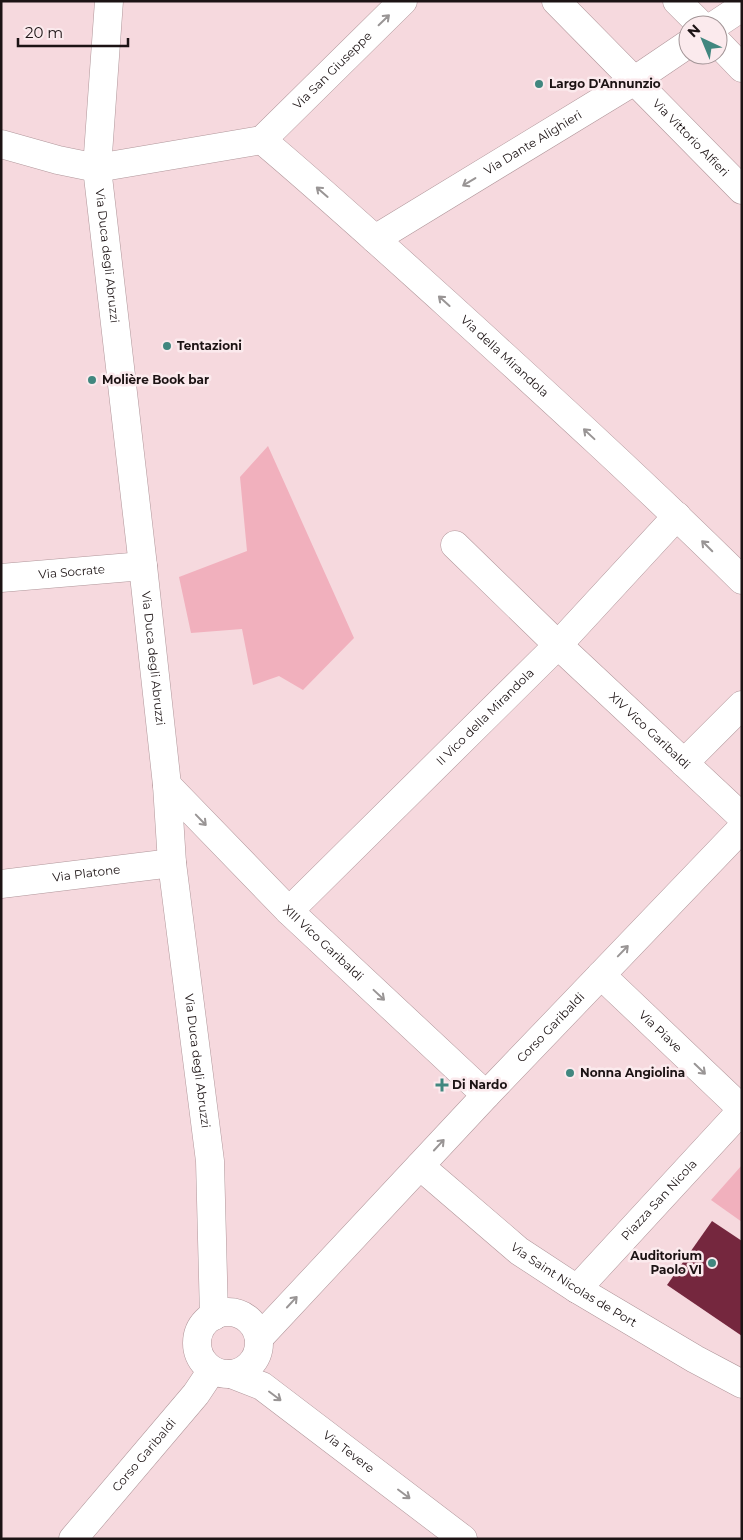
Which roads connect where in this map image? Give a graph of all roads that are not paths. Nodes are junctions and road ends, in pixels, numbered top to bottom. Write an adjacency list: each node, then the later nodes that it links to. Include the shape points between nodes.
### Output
1 (109, 1): 14 (street, Via Duca degli Abruzzi)
2 (403, 1): 12 (street, Via San Giuseppe, one-way to 2)
3 (556, 1): 11 (street, Via Vittorio Alfieri)
4 (678, 1): 6 (street)
5 (742, 7): 7 (street)
6 (691, 15)
7 (728, 16)
8 (678, 51): 11 (street, Via Dante Alighieri)
9 (728, 53): 10 (street)
10 (742, 68)
11 (635, 80): 15 (street, Via Vittorio Alfieri); 16 (street, Via Dante Alighieri, one-way to 16)
12 (262, 140): 14 (street); 16 (street, Via della Mirandola, one-way to 12)
13 (1, 144): 14 (street)
14 (97, 168): 19 (street, Via Duca degli Abruzzi)
15 (742, 190)
16 (376, 239): 17 (street, Via della Mirandola, one-way to 16)
17 (677, 516): 21 (street, Via della Mirandola, one-way to 17); 22 (street, II Vico della Mirandola)
18 (455, 545): 22 (street, XIV Vico Garibaldi)
19 (143, 566): 20 (street, Via Socrate); 25 (street, Via Duca degli Abruzzi)
20 (1, 578)
21 (742, 580)
22 (558, 644): 24 (street, XIV Vico Garibaldi); 30 (street, II Vico della Mirandola)
23 (742, 704): 24 (street)
24 (684, 763): 26 (street, XIV Vico Garibaldi)
25 (167, 785): 28 (street, Via Duca degli Abruzzi); 30 (street, XIII Vico Garibaldi, one-way to 30)
26 (742, 817)
27 (742, 828): 31 (street, Corso Garibaldi, one-way to 27)
28 (172, 863): 29 (street, Via Platone); 36 (street, Via Duca degli Abruzzi, via 210,1161)
29 (1, 884)
30 (289, 911): 32 (street, XIII Vico Garibaldi, one-way to 32)
31 (601, 975): 32 (street, Corso Garibaldi); 33 (street, Via Piave, one-way to 33)
32 (486, 1095): 34 (street, Corso Garibaldi, one-way to 32)
33 (742, 1110): 35 (street, Piazza San Nicola)
34 (420, 1166): 35 (street, Via Saint Nicolas de Port, via 519,1250); 37 (street, Corso Garibaldi, one-way to 34)
35 (577, 1289): 39 (street, Via Saint Nicolas de Port)
36 (214, 1316): 37 (street, via 233,1313 242,1316 250,1321); 38 (street, via 201,1329 198,1347 205,1364)
37 (259, 1338): 38 (street, via 250,1366 241,1371)
38 (222, 1372): 40 (street, Corso Garibaldi, via 196,1394); 41 (street, Via Tevere, one-way to 41, via 262,1386)
39 (742, 1384)
40 (73, 1539)
41 (463, 1539)

